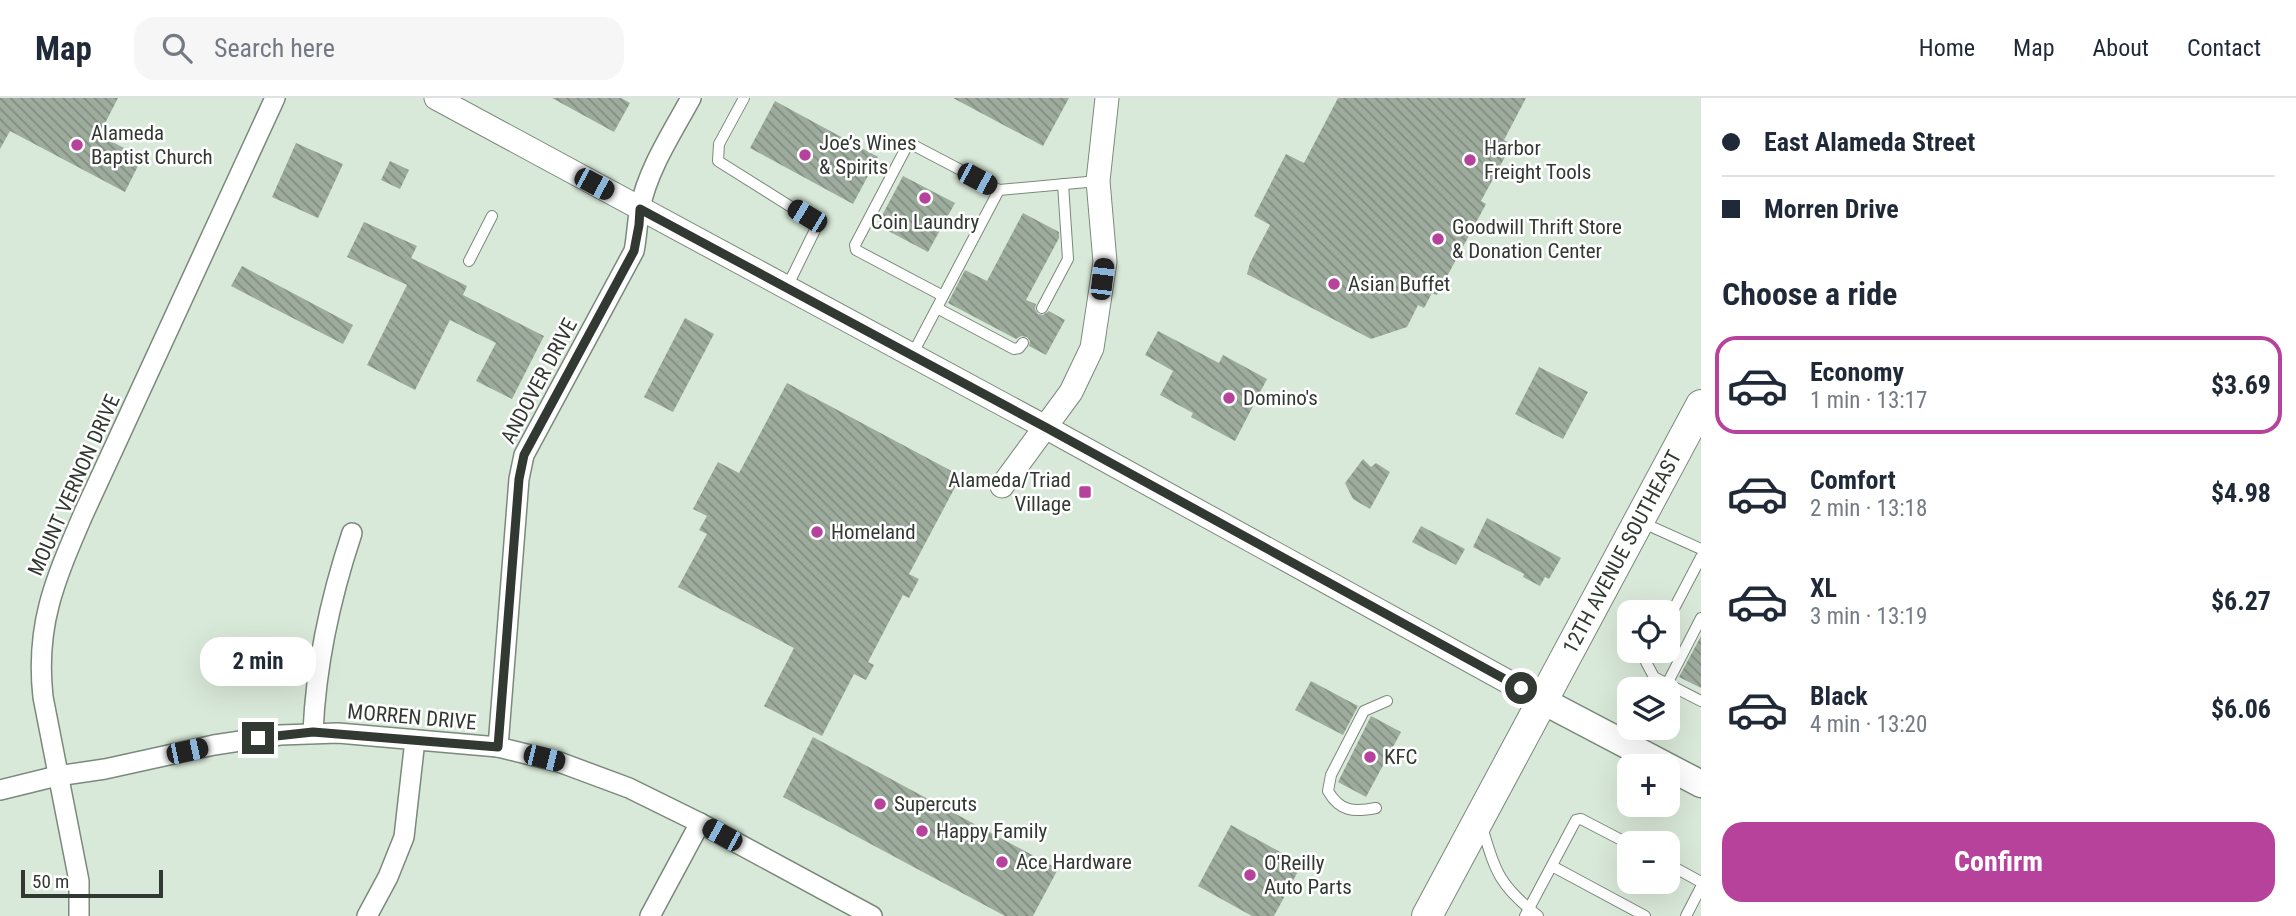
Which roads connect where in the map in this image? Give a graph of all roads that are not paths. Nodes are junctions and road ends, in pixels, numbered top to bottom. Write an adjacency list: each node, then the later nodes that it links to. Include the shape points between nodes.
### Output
1 (275, 98): 35 (street, MOUNT VERNON DRIVE, via 50,596 40,668)
2 (436, 98): 9 (street)
3 (744, 98): 12 (lane, via 719,144 718,161 815,222)
4 (1107, 98): 6 (street)
5 (685, 100): 9 (street, ANDOVER DRIVE, via 653,168)
6 (1098, 181): 7 (lane); 19 (street, via 1105,262 1092,348)
7 (1063, 184): 8 (lane); 15 (lane, via 1068,259)
8 (999, 190): 13 (lane); 13 (lane, via 913,145 907,146 874,208 856,250)
9 (640, 209): 12 (street); 34 (street, ANDOVER DRIVE, via 634,251 524,455)
10 (492, 216): 11 (lane)
11 (469, 261)
12 (786, 288): 17 (street)
13 (943, 296): 14 (lane)
14 (937, 308): 16 (lane, via 1014,349); 17 (lane)
15 (1042, 308)
16 (1021, 346)
17 (912, 356): 19 (street)
18 (1701, 405): 21 (main road, 12TH AVENUE SOUTHEAST)
19 (1047, 428): 20 (street); 30 (street)
20 (1002, 486)
21 (1639, 521): 23 (lane); 30 (main road, 12TH AVENUE SOUTHEAST)
22 (352, 533): 32 (street, via 326,621)
23 (1701, 549)
24 (1701, 557): 25 (lane)
25 (1678, 600)
26 (1701, 618): 27 (lane)
27 (1671, 677)
28 (1680, 690): 31 (lane)
29 (1387, 701): 38 (lane, via 1364,711 1331,775 1328,791 1335,803 1356,811)
30 (1543, 701): 36 (main road); 39 (main road, 12TH AVENUE SOUTHEAST)
31 (1701, 701)
32 (313, 732): 33 (street, MORREN DRIVE); 35 (street, MORREN DRIVE, via 214,745)
33 (415, 740): 34 (street, MORREN DRIVE); 48 (street, via 404,837)
34 (498, 747): 40 (street, MORREN DRIVE, via 591,773)
35 (57, 776): 37 (street, MORREN DRIVE); 47 (street, MOUNT VERNON DRIVE, via 79,881)
36 (1701, 784)
37 (0, 790)
38 (1376, 808)
39 (1479, 819): 46 (lane, via 1499,878); 51 (main road, 12TH AVENUE SOUTHEAST)
40 (701, 823): 49 (street); 50 (street, MORREN DRIVE)
41 (1617, 838): 42 (lane, via 1576,820)
42 (1552, 866): 46 (lane); 53 (lane)
43 (1680, 871): 44 (lane)
44 (1701, 882)
45 (1701, 887): 54 (lane)
46 (1527, 912): 52 (lane)
47 (79, 916)
48 (367, 916)
49 (650, 916)
50 (872, 916)
51 (1427, 916)
52 (1538, 916)
53 (1645, 916)
54 (1686, 916)

